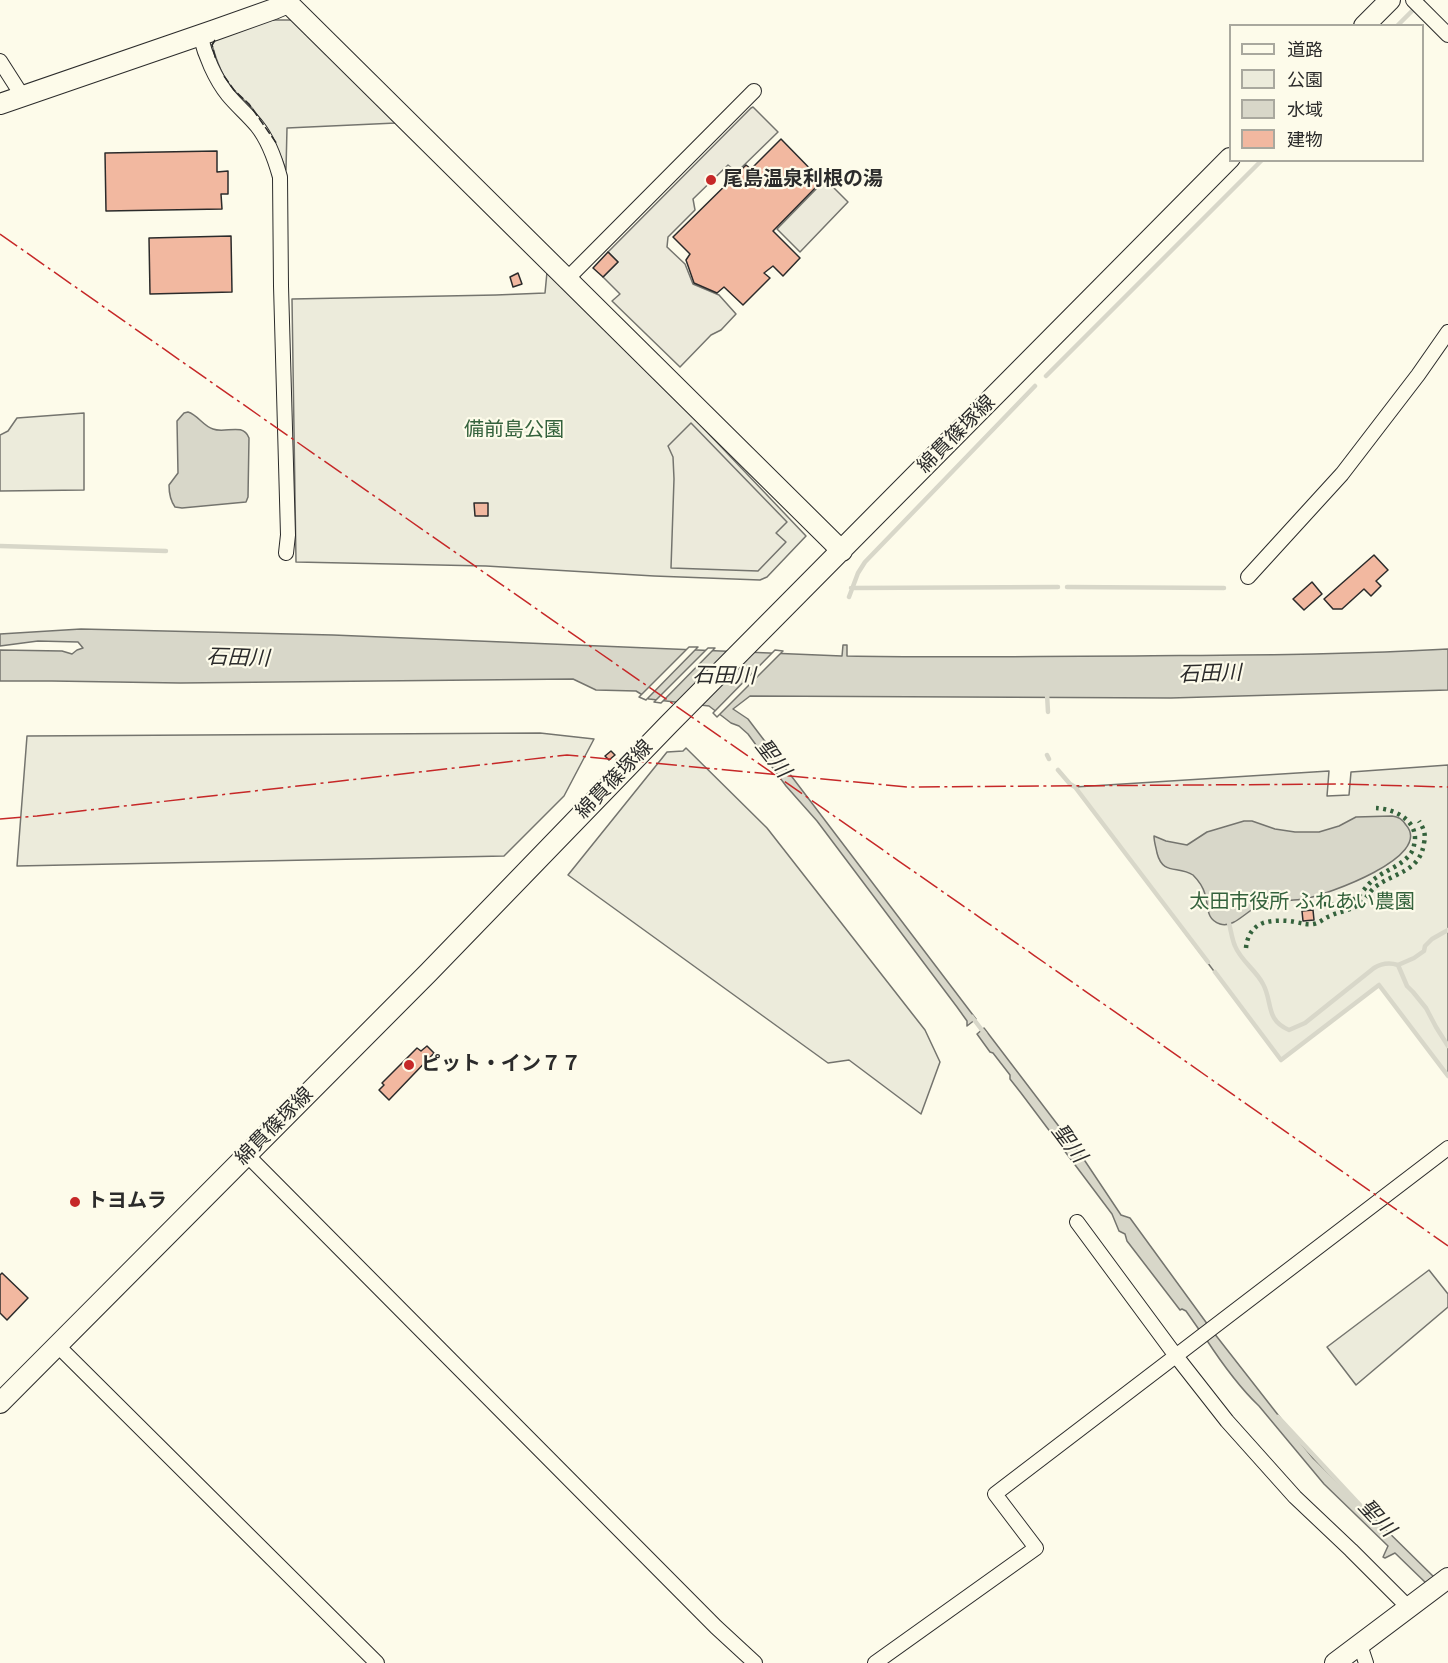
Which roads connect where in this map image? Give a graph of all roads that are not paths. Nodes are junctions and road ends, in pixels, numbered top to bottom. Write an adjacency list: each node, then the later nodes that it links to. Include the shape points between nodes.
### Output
1 (1390, 0): 4 (main road)
2 (1413, 0): 6 (street)
3 (288, 1): 5 (main road); 12 (main road)
4 (1366, 24)
5 (200, 35): 9 (main road); 15 (street, via 218,80 268,144 280,177)
6 (1448, 35)
7 (0, 61): 9 (street)
8 (754, 91): 12 (street)
9 (23, 97): 10 (main road)
10 (0, 104)
11 (1229, 159): 14 (main road, 綿貫篠塚線)
12 (567, 279): 14 (main road)
13 (1448, 332): 16 (street, via 1342,474)
14 (842, 551): 18 (main road, 綿貫篠塚線)
15 (286, 553)
16 (1248, 577)
17 (1448, 1148): 21 (street)
18 (247, 1155): 20 (main road, 綿貫篠塚線); 27 (street)
19 (1077, 1222): 21 (street)
20 (57, 1345): 22 (main road, 綿貫篠塚線); 26 (street)
21 (1180, 1353): 24 (street, via 1227,1421 1295,1497); 28 (street, via 995,1494 1036,1548)
22 (0, 1403)
23 (1448, 1578): 24 (main road)
24 (1412, 1605): 25 (main road)
25 (1362, 1655): 29 (main road)
26 (376, 1663)
27 (755, 1663)
28 (875, 1663)
29 (1335, 1663)

